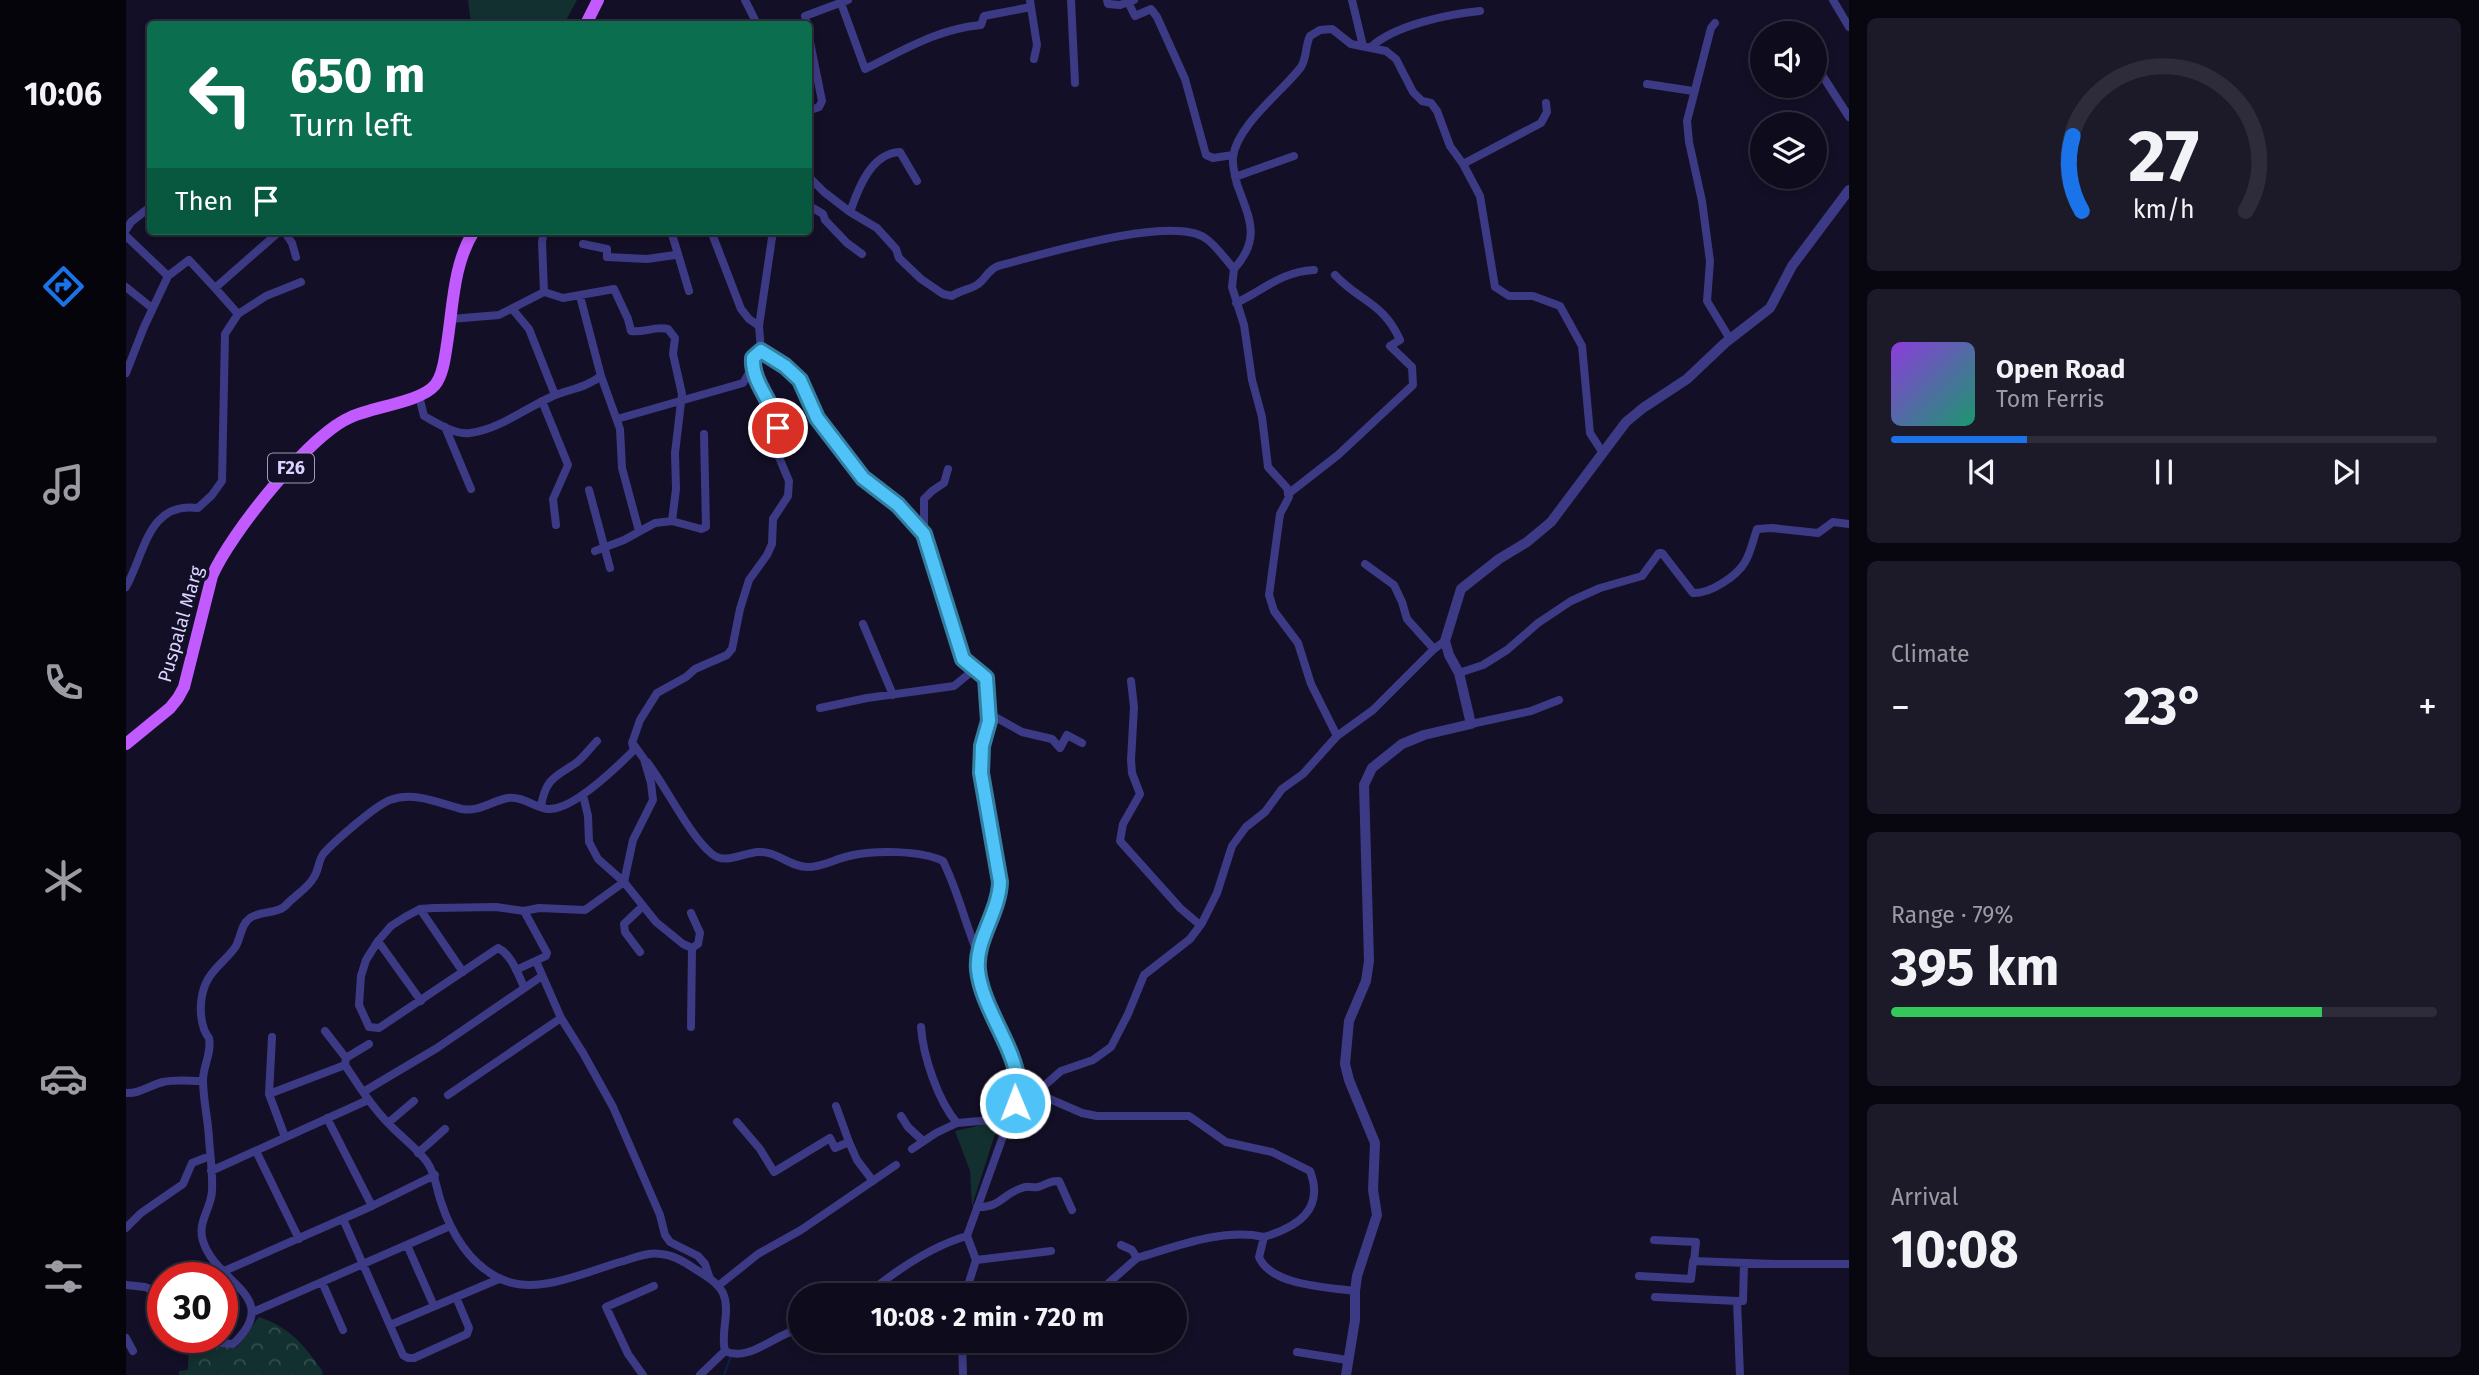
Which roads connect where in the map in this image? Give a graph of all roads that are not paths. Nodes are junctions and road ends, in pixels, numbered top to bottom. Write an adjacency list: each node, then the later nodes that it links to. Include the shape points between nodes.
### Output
1 (598, 0): 11 (main road)
2 (745, 0): 12 (street)
3 (1071, 0): 19 (street)
4 (1107, 0): 7 (street, via 1119,5)
5 (1352, 0): 16 (street)
6 (1833, 0): 15 (street)
7 (1131, 1): 26 (street, via 1135,16 1151,9 1157,17 1185,79 1206,155)
8 (845, 2): 9 (street, via 865,69 937,33 981,25 984,16); 13 (street, via 806,16)
9 (1030, 3): 18 (street, via 1037,45)
10 (1480, 11): 16 (street, via 1387,35)
11 (588, 21)
12 (756, 21)
13 (807, 21)
14 (1715, 23): 22 (street)
15 (1849, 27)
16 (1367, 46): 26 (street, via 1351,44 1332,29 1310,36 1303,65 1252,121); 28 (street, via 1396,59 1413,92 1437,111 1450,146)
17 (812, 52): 24 (street, via 822,101)
18 (1034, 59)
19 (1075, 83)
20 (1827, 83): 25 (street)
21 (1647, 84): 22 (street)
22 (1693, 91): 65 (street, via 1687,121 1710,261 1707,301)
23 (1546, 103): 28 (street, via 1541,123)
24 (812, 110)
25 (1849, 117)
26 (1233, 155): 29 (street)
27 (1294, 156): 29 (street)
28 (1463, 164): 77 (street, via 1480,196 1495,287 1509,296 1533,296 1560,306 1582,346 1590,433)
29 (1235, 177): 49 (street, via 1252,229)
30 (812, 180): 35 (street)
31 (918, 181): 35 (street, via 901,152 891,153 865,176)
32 (1849, 190): 65 (street, via 1792,266 1770,308)
33 (812, 208): 47 (street)
34 (147, 209): 36 (street)
35 (850, 212): 49 (street, via 877,228 921,279 951,296 973,287 998,266 1144,232 1198,235)
36 (126, 230)
37 (277, 235): 55 (street)
38 (285, 235): 48 (street)
39 (472, 235): 63 (main road, via 459,267)
40 (543, 235): 57 (street)
41 (672, 235): 46 (street)
42 (713, 235): 64 (street, via 741,309)
43 (773, 235): 64 (street)
44 (126, 236): 52 (street)
45 (583, 244): 46 (street, via 607,249 607,257 647,259)
46 (678, 254): 56 (street)
47 (862, 254)
48 (296, 257)
49 (1234, 269): 59 (street)
50 (1314, 270): 59 (street, via 1265,284)
51 (1335, 275): 81 (street, via 1383,314 1400,340 1390,346 1412,367 1413,385 1347,448)
52 (168, 276): 55 (street, via 189,260); 60 (street)
53 (301, 282): 62 (street)
54 (126, 287): 60 (street)
55 (215, 288): 62 (street)
56 (689, 290)
57 (544, 292): 58 (street, via 558,298); 63 (street, via 499,315)
58 (580, 296): 69 (street); 73 (street, via 614,289 631,331 668,330 675,338 673,354)
59 (1236, 303): 81 (street, via 1262,417 1268,467)
60 (152, 308): 68 (street)
61 (514, 311): 70 (street, via 529,329)
62 (238, 314): 90 (street, via 225,334 222,481 198,508 183,506 155,522)
63 (451, 319): 71 (main road, via 438,379)
64 (760, 326): 66 (street)
65 (1730, 340): 77 (street, via 1687,379 1626,422)
66 (761, 351): 67 (street, via 753,358); 86 (street, via 800,380 817,418 863,478 898,505)
67 (752, 368): 73 (street, via 743,383); 104 (street, via 777,418 778,455 789,481 788,496 773,519 767,555 749,580 732,649 657,693 639,720)
68 (126, 373)
69 (601, 376): 70 (street); 74 (street)
70 (555, 395): 72 (street)
71 (419, 396): 75 (street, via 424,416); 106 (main road, Puspalal Marg / F26, via 338,423 272,489 218,562 178,698)
72 (542, 401): 75 (street, via 468,434); 84 (street, via 568,465 553,499)
73 (681, 401): 74 (street); 82 (street)
74 (617, 419): 85 (street, via 622,468)
75 (445, 427): 79 (street)
76 (704, 433): 82 (street, via 706,527)
77 (1603, 453): 92 (street, via 1551,522 1461,589)
78 (948, 469): 86 (street, via 944,484 924,499)
79 (471, 489)
80 (589, 490): 87 (street)
81 (1288, 494): 102 (street, via 1280,514 1269,595 1274,611 1298,643 1311,684)
82 (671, 521): 85 (street)
83 (1849, 524): 95 (street, via 1833,522 1818,533 1757,530 1740,568 1700,594 1693,593 1659,553 1642,576 1571,601 1507,650)
84 (556, 525)
85 (639, 531): 87 (street)
86 (924, 534): 94 (street, via 963,659)
87 (599, 549): 89 (street)
88 (1365, 564): 93 (street, via 1394,585 1407,619)
89 (610, 568)
90 (126, 587)
91 (863, 624): 97 (street)
92 (1445, 641): 93 (street); 95 (street)
93 (1434, 649): 102 (street, via 1373,710)
94 (976, 668): 97 (street, via 954,686); 100 (street, via 986,678)
95 (1459, 673): 101 (street)
96 (1131, 681): 115 (street, via 1132,773 1140,794 1123,824 1120,841)
97 (893, 695): 99 (street)
98 (1559, 700): 101 (street, via 1531,712)
99 (820, 708)
100 (988, 713): 105 (street, via 1022,732 1052,739 1060,748 1067,735); 119 (street, via 981,773 1000,895)
101 (1471, 724): 193 (street, via 1402,744 1372,768 1364,785 1368,971 1349,1021 1345,1053 1349,1080 1375,1143 1377,1215)
102 (1337, 736): 115 (street, via 1232,846 1217,893)
103 (597, 741): 109 (street, via 548,783)
104 (632, 743): 107 (street); 108 (street, via 634,750)
105 (1082, 743)
106 (126, 744)
107 (644, 759): 110 (street, via 653,800 633,840); 119 (street, via 714,856 767,853 808,867 863,853 921,853 943,861)
108 (583, 795): 109 (street, via 547,809); 110 (street, via 589,842 598,859)
109 (541, 806): 133 (street, via 517,798 464,809 427,797 390,800 369,814 324,853 314,878 287,905 246,921 233,950 206,982 201,1017 209,1044)
110 (624, 882): 111 (street); 113 (street, via 585,910)
111 (643, 906): 117 (street, via 656,922); 118 (street, via 624,924)
112 (420, 909): 113 (street); 116 (street, via 391,926); 122 (street)
113 (524, 911): 120 (street, via 547,953)
114 (691, 913): 117 (street, via 700,933)
115 (1200, 925): 135 (street, via 1190,939 1144,975 1111,1047 1093,1060 1061,1071)
116 (378, 941): 125 (street); 125 (street, via 361,976 359,1005 369,1027 379,1028)
117 (692, 948): 127 (street)
118 (640, 952)
119 (978, 954): 140 (street, via 984,992 1018,1083)
120 (536, 961): 121 (street); 123 (street)
121 (516, 970): 122 (street, via 498,948); 124 (street)
122 (463, 972): 125 (street)
123 (542, 976): 124 (street); 126 (street)
124 (524, 987): 138 (street)
125 (421, 1000)
126 (561, 1018): 137 (street); 183 (street, via 613,1107 665,1235 698,1256)
127 (691, 1027)
128 (921, 1027): 146 (street, via 938,1089)
129 (325, 1031): 132 (street)
130 (272, 1037): 136 (street)
131 (369, 1044): 132 (street)
132 (345, 1061): 136 (street); 138 (street)
133 (203, 1081): 134 (street, via 171,1081); 155 (street)
134 (126, 1093)
135 (1036, 1093): 140 (street); 167 (street, via 1097,1116 1189,1116 1226,1142 1272,1152 1310,1171 1314,1183 1310,1210 1304,1218)
136 (269, 1094): 149 (street)
137 (449, 1095)
138 (365, 1096): 143 (street); 145 (street)
139 (414, 1101): 145 (street)
140 (1015, 1103): 147 (street)
141 (836, 1106): 151 (street)
142 (901, 1116): 150 (street)
143 (327, 1118): 149 (street); 160 (street)
144 (737, 1122): 151 (street, via 774,1172 830,1138 835,1148)
145 (388, 1123): 154 (street)
146 (957, 1123): 147 (street); 150 (street)
147 (1007, 1123): 161 (street)
148 (445, 1129): 154 (street)
149 (285, 1137): 153 (street)
150 (923, 1141): 152 (street)
151 (849, 1142): 159 (street)
152 (912, 1149)
153 (256, 1150): 157 (street); 168 (street)
154 (418, 1153): 158 (street)
155 (210, 1156): 157 (street); 165 (street, via 192,1163 183,1184)
156 (896, 1165): 159 (street)
157 (211, 1171): 176 (street, via 212,1192 201,1230)
158 (435, 1175): 160 (street); 164 (street)
159 (873, 1181): 190 (street, via 758,1254)
160 (372, 1206): 163 (street)
161 (978, 1207): 162 (street, via 990,1208 1019,1188 1055,1180); 166 (street)
162 (1072, 1210)
163 (342, 1219): 168 (street); 177 (street)
164 (450, 1226): 170 (street); 182 (street, via 463,1249)
165 (126, 1228)
166 (967, 1236): 174 (street); 185 (street, via 948,1241)
167 (1264, 1237): 173 (street, via 1222,1234); 193 (street, via 1259,1257 1269,1272 1310,1285)
168 (299, 1239): 180 (street)
169 (1654, 1240): 175 (street, via 1696,1242)
170 (407, 1245): 177 (street); 197 (street)
171 (1121, 1245): 173 (street)
172 (1051, 1251): 174 (street)
173 (1138, 1258): 187 (street)
174 (976, 1259): 186 (street)
175 (1694, 1261): 178 (street); 181 (street, via 1691,1279)
176 (214, 1262)
177 (362, 1264): 184 (street); 199 (street)
178 (1744, 1264): 179 (street); 196 (street, via 1743,1301)
179 (1849, 1264)
180 (238, 1265)
181 (1639, 1276)
182 (499, 1279): 183 (street, via 539,1284 654,1254 673,1256); 194 (street)
183 (710, 1279): 190 (street)
184 (322, 1282): 198 (street); 200 (street)
185 (882, 1283)
186 (969, 1283)
187 (1109, 1283)
188 (126, 1285): 192 (street)
189 (653, 1286): 209 (street, via 606,1307)
190 (718, 1286): 205 (street, via 725,1302)
191 (238, 1287): 198 (street)
192 (147, 1288)
193 (1355, 1291): 208 (street)
194 (456, 1297): 197 (street); 199 (street, via 469,1331 414,1358 403,1356)
195 (1655, 1297): 196 (street)
196 (1737, 1301): 213 (street)
197 (434, 1306): 199 (street)
198 (253, 1312): 203 (street)
199 (390, 1325)
200 (343, 1330)
201 (788, 1333): 205 (street, via 760,1348 732,1354)
202 (126, 1338): 204 (street)
203 (238, 1338)
204 (133, 1351)
205 (725, 1351): 210 (street)
206 (1297, 1352): 208 (street)
207 (962, 1353): 211 (street)
208 (1347, 1360): 212 (street)
209 (643, 1375)
210 (700, 1375)
211 (963, 1375)
212 (1346, 1375)
213 (1740, 1375)

